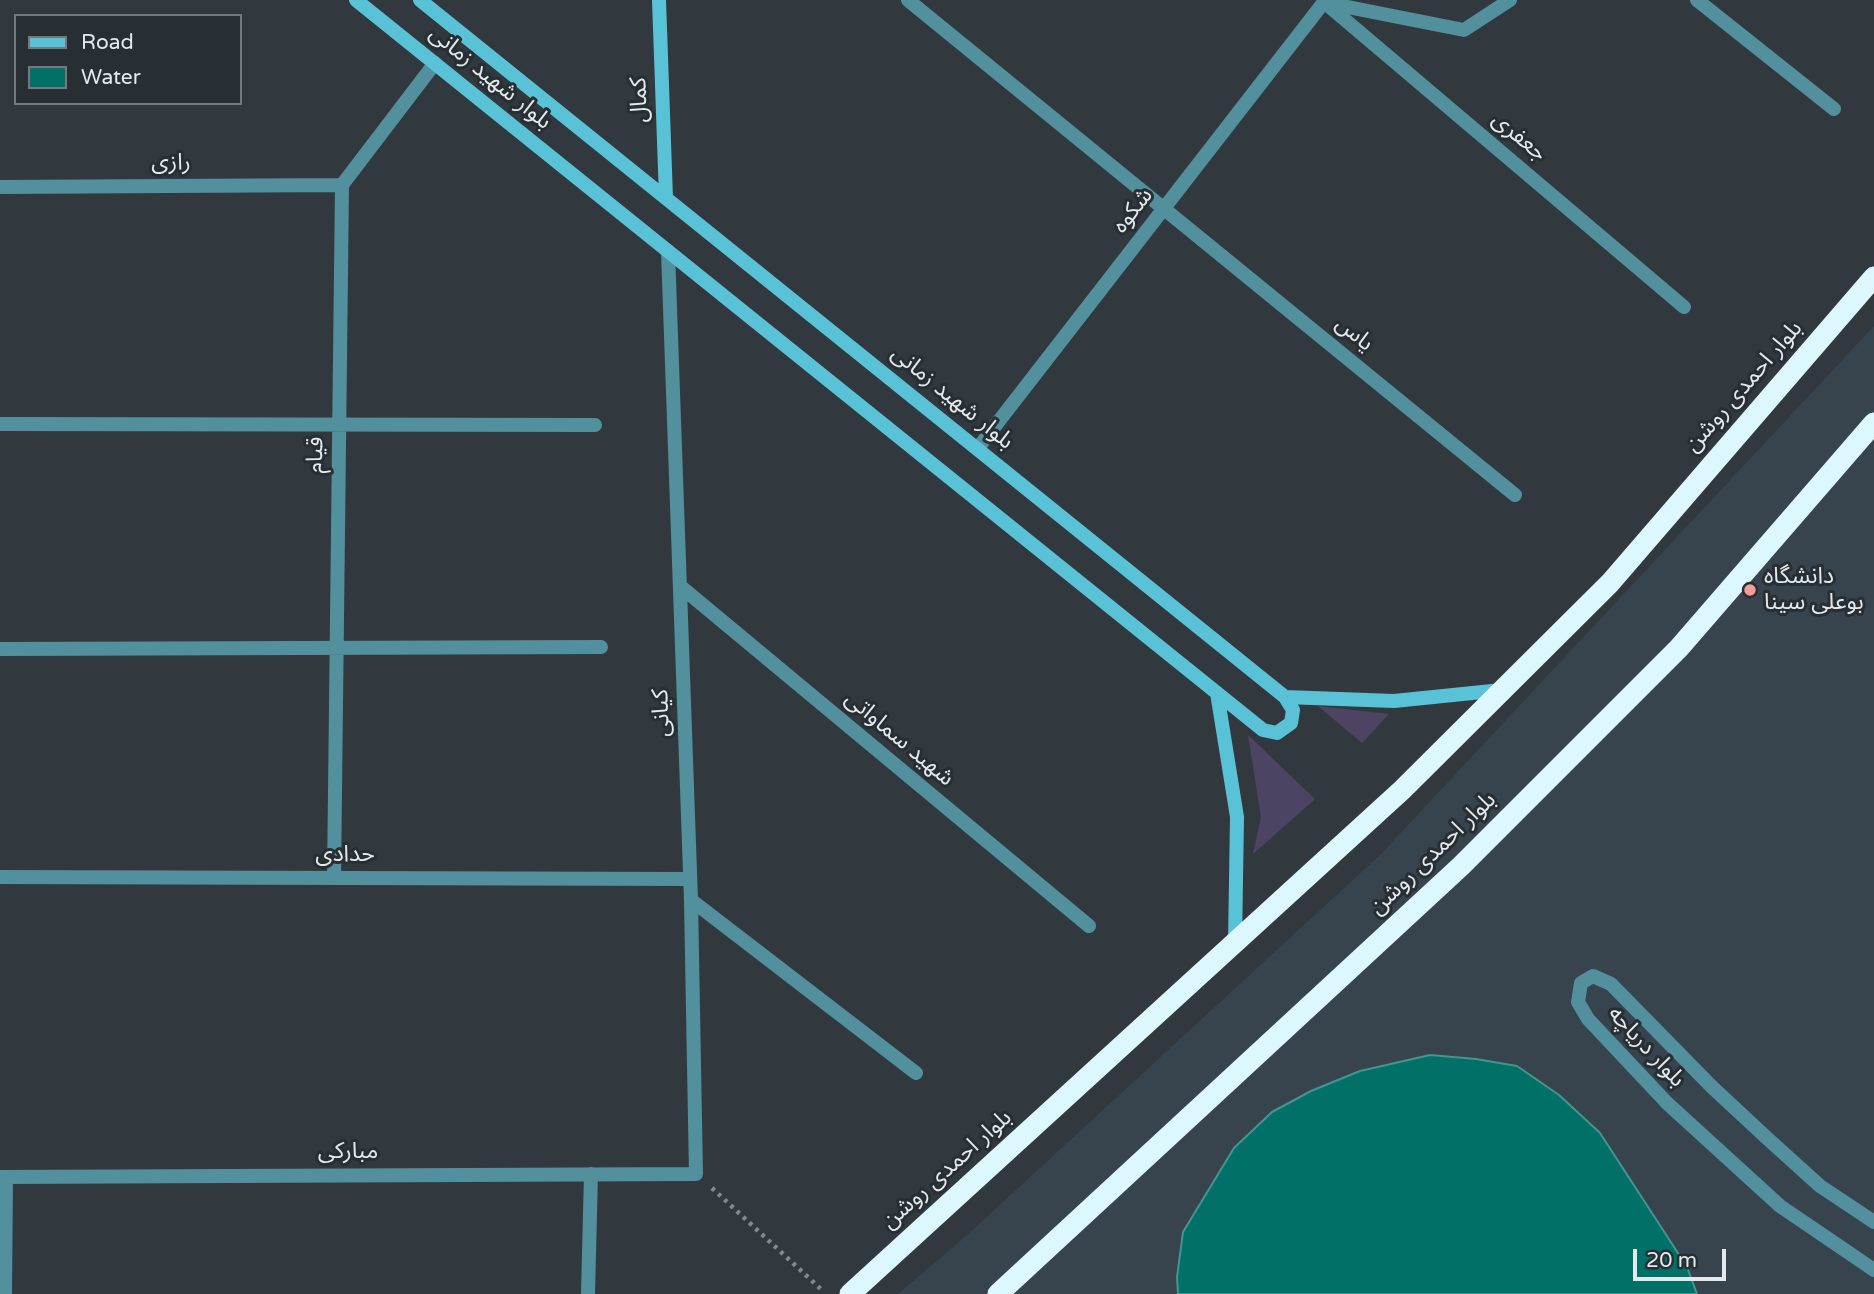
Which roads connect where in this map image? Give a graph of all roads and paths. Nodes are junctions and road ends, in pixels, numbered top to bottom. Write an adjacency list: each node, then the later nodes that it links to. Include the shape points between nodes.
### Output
1 (356, 0): 8 (main road, بلوار شهید زمانی)
2 (420, 0): 12 (main road, بلوار شهید زمانی)
3 (659, 0): 12 (main road, کمال)
4 (908, 0): 13 (street, یاس)
5 (1510, 0): 7 (street, via 1464,30)
6 (1697, 0): 9 (street)
7 (1320, 1): 13 (street, شکوه); 16 (street, جعفری)
8 (435, 63): 10 (street); 14 (main road, بلوار شهید زمانی)
9 (1834, 109)
10 (342, 185): 11 (street, رازی); 19 (street, قیام)
11 (0, 187)
12 (666, 198): 21 (main road, بلوار شهید زمانی)
13 (1164, 208): 21 (street, شکوه); 22 (street, یاس)
14 (668, 251): 23 (street, کیانی); 28 (main road, بلوار شهید زمانی)
15 (1874, 277): 27 (highway, بلوار احمدی روشن, via 1609,583)
16 (1684, 307)
17 (1874, 423): 46 (highway, بلوار احمدی روشن, via 1679,648 1461,866)
18 (0, 424): 19 (street)
19 (340, 424): 20 (street); 25 (street, قیام)
20 (595, 425)
21 (978, 448): 29 (main road, بلوار شهید زمانی)
22 (1515, 495)
23 (680, 586): 32 (street, کیانی); 34 (street, شهید سماواتی)
24 (601, 647): 25 (street)
25 (337, 648): 26 (street); 31 (street, قیام)
26 (0, 649)
27 (1502, 690): 29 (main road, via 1394,701); 35 (highway, بلوار احمدی روشن, via 1383,808)
28 (1217, 692): 29 (main road, بلوار شهید زمانی, via 1263,730 1278,733 1292,723 1293,709); 35 (main road, via 1237,817)
29 (1285, 696)
30 (0, 877): 31 (street, حدادی)
31 (334, 878): 32 (street, حدادی)
32 (690, 879): 33 (street, کیانی)
33 (691, 900): 36 (street); 38 (street, کیانی)
34 (1089, 926)
35 (1235, 943): 45 (highway, بلوار احمدی روشن)
36 (916, 1073)
37 (591, 1174): 38 (street, مبارکی); 39 (street, مبارکی); 43 (street)
38 (696, 1174): 44 (path)
39 (3, 1177): 42 (street)
40 (1874, 1222): 41 (street, بلوار دریاچه, via 1820,1186 1768,1139 1611,984 1594,976 1581,983 1578,1002 1588,1020 1667,1103 1780,1206)
41 (1874, 1270)
42 (5, 1294)
43 (588, 1294)
44 (827, 1294)
45 (850, 1294)
46 (998, 1294)

